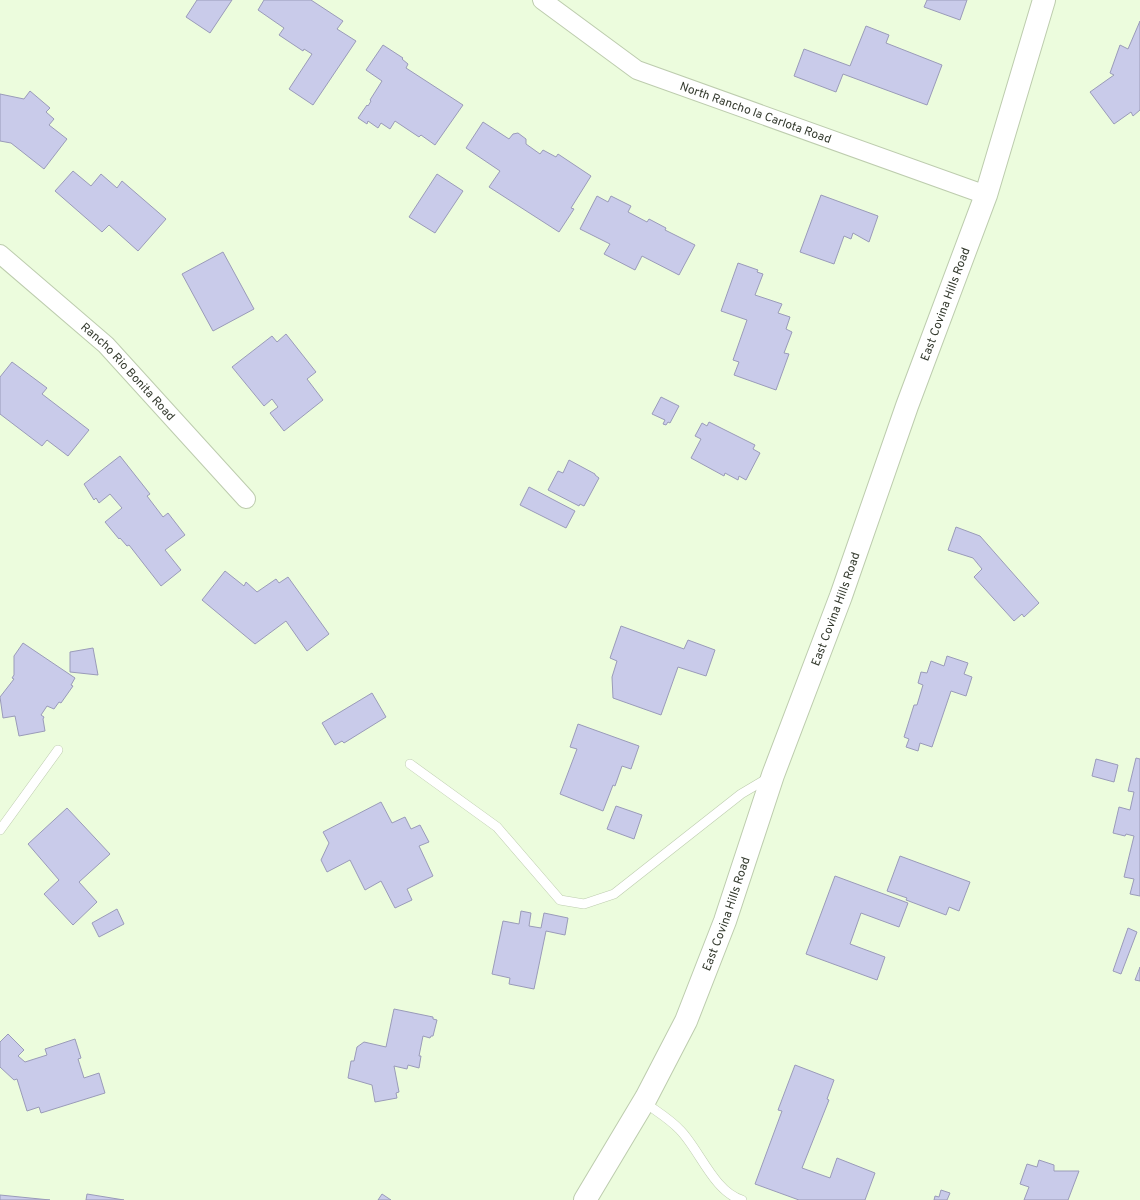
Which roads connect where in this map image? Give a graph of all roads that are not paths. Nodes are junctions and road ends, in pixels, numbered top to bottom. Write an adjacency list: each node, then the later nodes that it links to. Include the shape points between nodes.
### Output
1 (542, 0): 3 (street, North Rancho la Carlota Road, via 637,70)
2 (1044, 0): 3 (street, East Covina Hills Road)
3 (986, 195): 8 (street, East Covina Hills Road, via 906,406 841,596)
4 (0, 254): 5 (street, Rancho Rio Bonita Road, via 106,345)
5 (246, 499)
6 (58, 750): 9 (lane)
7 (410, 764): 8 (lane, via 497,827 560,900 584,904 614,894 742,794)
8 (773, 775): 10 (street, East Covina Hills Road, via 725,921 686,1021)
9 (0, 830)
10 (644, 1102): 11 (street, East Covina Hills Road); 12 (lane, via 681,1130 712,1176 735,1198)
11 (585, 1200)
12 (742, 1200)

